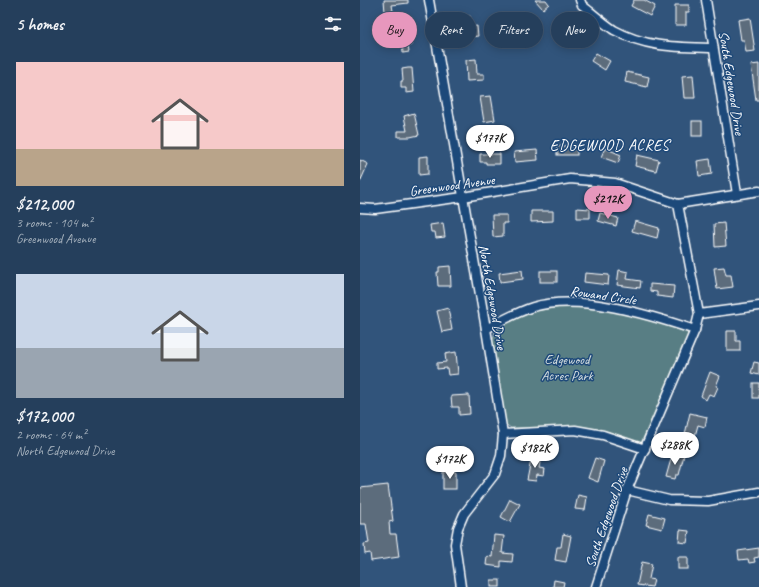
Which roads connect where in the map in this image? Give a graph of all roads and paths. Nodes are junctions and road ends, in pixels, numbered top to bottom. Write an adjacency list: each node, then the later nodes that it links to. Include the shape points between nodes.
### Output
1 (429, 0): 7 (street, North Edgewood Drive)
2 (580, 0): 4 (street, via 582,5 613,29 637,41 669,47)
3 (706, 0): 4 (street, South Edgewood Drive)
4 (713, 48): 6 (street, South Edgewood Drive)
5 (759, 191): 6 (street, Greenwood Avenue)
6 (737, 194): 8 (street, Greenwood Avenue)
7 (463, 197): 8 (street, Greenwood Avenue, via 570,179 615,183); 9 (street, Greenwood Avenue, via 375,209); 12 (street, North Edgewood Drive)
8 (678, 204): 11 (street, South Edgewood Drive)
9 (360, 208)
10 (759, 306): 11 (street)
11 (698, 314): 13 (street, South Edgewood Drive)
12 (486, 329): 13 (street, Rowand Circle, via 521,311 556,303 618,308); 14 (street, North Edgewood Drive)
13 (695, 330): 15 (street, South Edgewood Drive)
14 (503, 434): 15 (street, via 575,430 603,435); 18 (street, North Edgewood Drive, via 501,456 495,474 464,514 458,528 455,544)
15 (645, 449): 16 (street, South Edgewood Drive)
16 (627, 490): 17 (street, via 669,500 708,501); 19 (street, South Edgewood Drive)
17 (759, 492)
18 (461, 587)
19 (596, 587)

